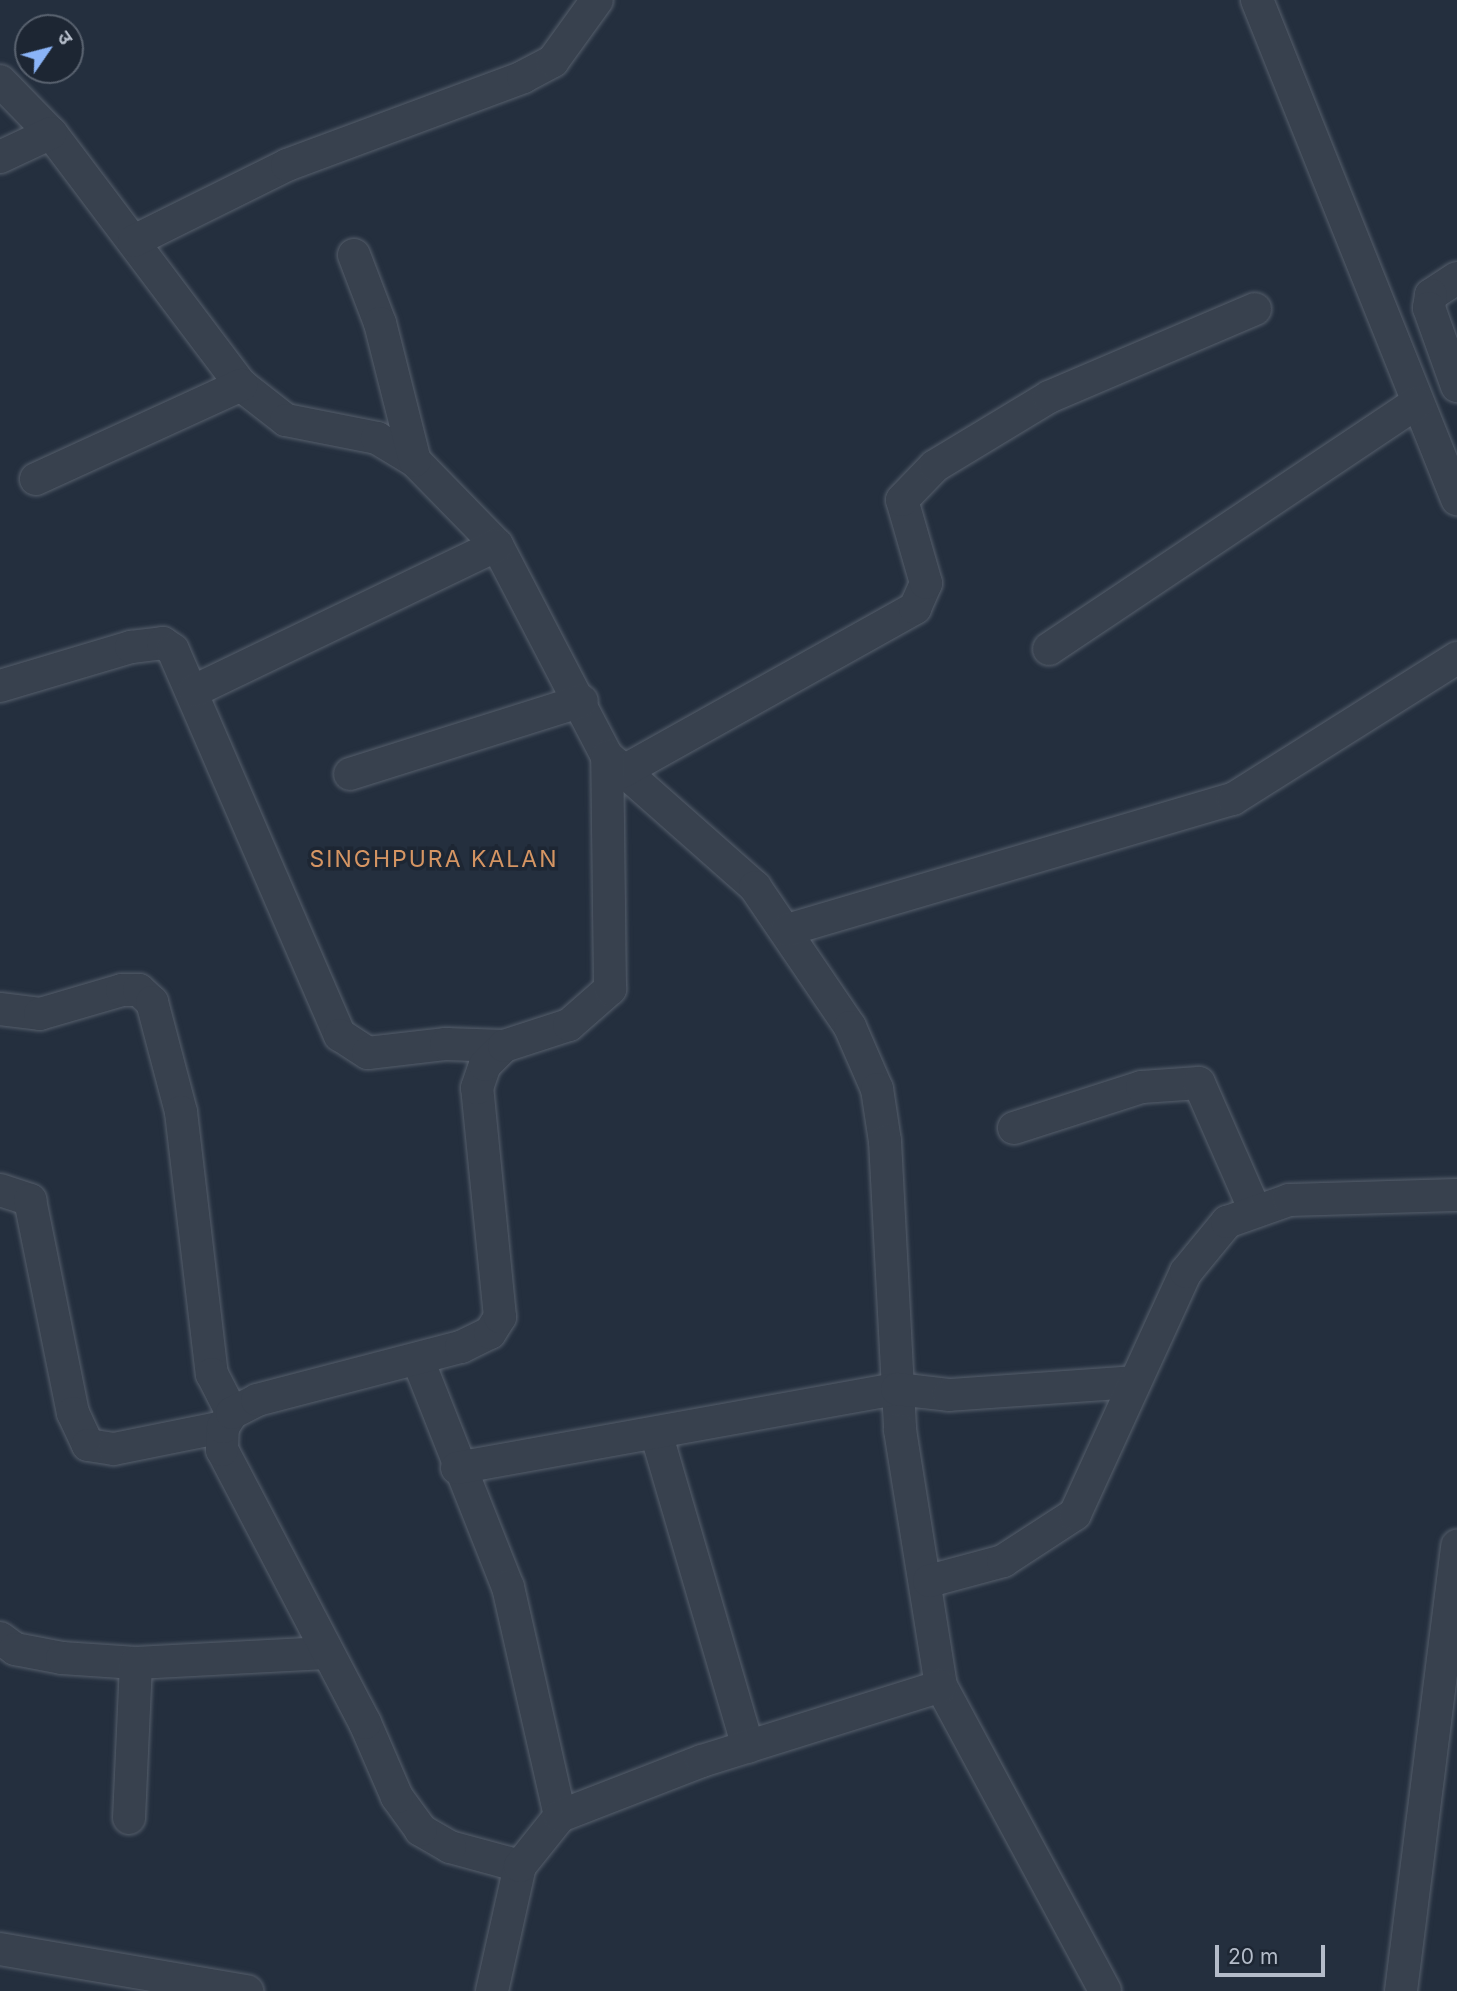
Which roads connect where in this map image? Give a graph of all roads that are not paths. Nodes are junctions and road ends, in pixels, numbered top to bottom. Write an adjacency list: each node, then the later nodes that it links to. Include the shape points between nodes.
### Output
1 (597, 0): 6 (street, via 553,61 523,77 287,164)
2 (1257, 0): 12 (street)
3 (0, 81): 4 (street)
4 (51, 133): 5 (street); 6 (street)
5 (0, 158)
6 (134, 241): 10 (street)
7 (354, 255): 13 (street, via 380,323)
8 (1457, 278): 11 (street, via 1431,295 1429,308)
9 (1255, 309): 22 (street, via 1049,397 935,466 902,500 926,583 915,608)
10 (241, 385): 13 (street, via 286,420 377,438); 14 (street)
11 (1457, 386)
12 (1418, 403): 15 (street); 17 (street)
13 (415, 461): 16 (street)
14 (36, 479)
15 (1457, 499)
16 (497, 545): 20 (street); 21 (street)
17 (1049, 649)
18 (1457, 658): 24 (street, via 1233,799)
19 (0, 687): 20 (street, via 131,646 163,643 183,664)
20 (194, 691): 26 (street, via 340,1035 368,1053 455,1044)
21 (582, 702): 22 (street); 23 (street)
22 (615, 764): 24 (street, via 720,852); 26 (street, via 610,989 569,1025)
23 (350, 774)
24 (787, 930): 33 (street, via 850,1027 877,1089)
25 (0, 1009): 34 (street, via 40,1014 122,990 139,990 152,1002 181,1112 212,1374)
26 (504, 1046): 31 (street, via 485,1065 477,1088 500,1317 490,1333)
27 (1014, 1128): 30 (street, via 1142,1087 1199,1083)
28 (0, 1190): 34 (street, via 30,1200 73,1413 88,1445 114,1449)
29 (1457, 1195): 30 (street, via 1289,1200)
30 (1255, 1208): 32 (street, via 1206,1241)
31 (418, 1360): 34 (street, via 257,1401); 36 (street)
32 (1135, 1382): 33 (street, via 949,1395); 38 (street, via 1076,1514 1003,1562)
33 (897, 1389): 35 (street); 38 (street)
34 (228, 1420): 40 (street, via 222,1450)
35 (657, 1436): 36 (street); 44 (street)
36 (457, 1468): 45 (street, via 508,1587)
37 (1457, 1546): 41 (street)
38 (929, 1581): 43 (street)
39 (0, 1638): 42 (street, via 15,1649 62,1658)
40 (326, 1653): 42 (street); 47 (street, via 397,1797 421,1830 450,1847)
41 (1450, 1659): 52 (street)
42 (136, 1663): 46 (street)
43 (940, 1686): 44 (street); 51 (street)
44 (748, 1747): 45 (street)
45 (560, 1816): 47 (street)
46 (129, 1818)
47 (520, 1866): 50 (street)
48 (0, 1949): 49 (street)
49 (247, 1991)
50 (492, 1991)
51 (1105, 1991)
52 (1401, 1991)

